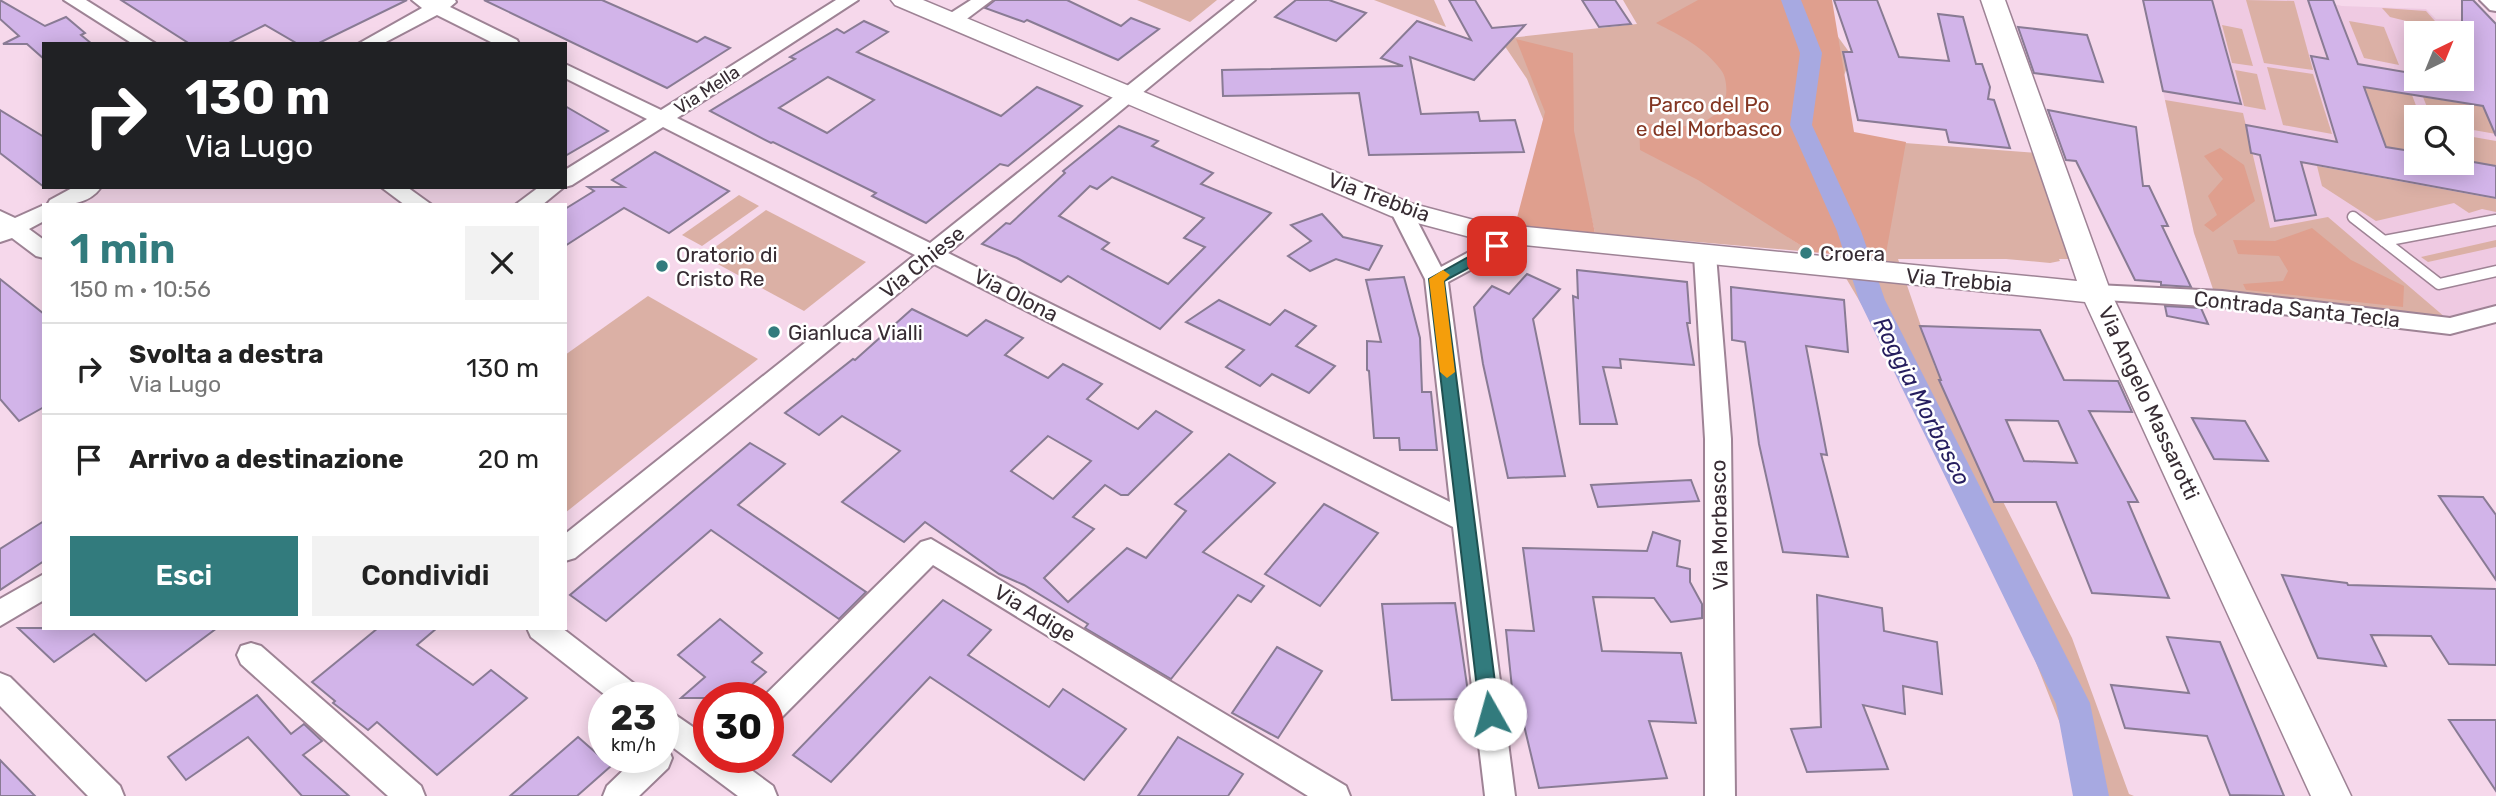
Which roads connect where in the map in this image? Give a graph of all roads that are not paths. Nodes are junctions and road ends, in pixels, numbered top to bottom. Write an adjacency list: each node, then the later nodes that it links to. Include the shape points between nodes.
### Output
1 (74, 0): 11 (street)
2 (849, 0): 16 (street, Via Mella)
3 (903, 0): 10 (street, Via Trebbia)
4 (983, 0): 10 (street)
5 (1246, 0): 15 (street, Via Chiese)
6 (1993, 0): 36 (street, Via Angelo Massarotti)
7 (2490, 0): 9 (street)
8 (437, 3): 12 (street); 13 (street)
9 (2496, 6)
10 (953, 20): 15 (street, Via Trebbia)
11 (144, 42)
12 (370, 42)
13 (506, 42)
14 (567, 71): 16 (street, Via Olona)
15 (1129, 95): 24 (street, Via Trebbia); 32 (street, Via Chiese)
16 (664, 118): 17 (street, Via Mella); 32 (street, Via Olona)
17 (567, 179)
18 (87, 189): 21 (street)
19 (394, 189): 22 (street)
20 (551, 189): 23 (street)
21 (62, 203)
22 (418, 203)
23 (529, 203)
24 (1401, 210): 29 (street, Via Trebbia, via 1485,232); 35 (street)
25 (42, 213): 28 (street)
26 (2353, 217): 30 (lane)
27 (2496, 220): 30 (lane)
28 (5, 227): 31 (street)
29 (1518, 235): 33 (street, Via Trebbia); 35 (street)
30 (2384, 241): 34 (lane, via 2439,284)
31 (42, 249)
32 (933, 253): 38 (street, Via Olona); 39 (street, Via Chiese)
33 (1705, 255): 36 (street, Via Trebbia); 55 (street, Via Morbasco, via 1718,439)
34 (2496, 271)
35 (1436, 279): 38 (street)
36 (2096, 293): 37 (street, Contrada Santa Tecla, via 2222,299 2450,326); 56 (street, Via Angelo Massarotti)
37 (2496, 314)
38 (1465, 521): 54 (street)
39 (567, 548)
40 (42, 586): 41 (street)
41 (0, 614)
42 (544, 630): 44 (street)
43 (251, 655): 50 (street)
44 (610, 682)
45 (0, 687): 49 (street)
46 (784, 696): 53 (street, Via Adige, via 931,550)
47 (642, 773): 51 (street)
48 (734, 773): 52 (street)
49 (108, 796)
50 (410, 796)
51 (618, 796)
52 (762, 796)
53 (1335, 796)
54 (1500, 796)
55 (1720, 796)
56 (2331, 796)

